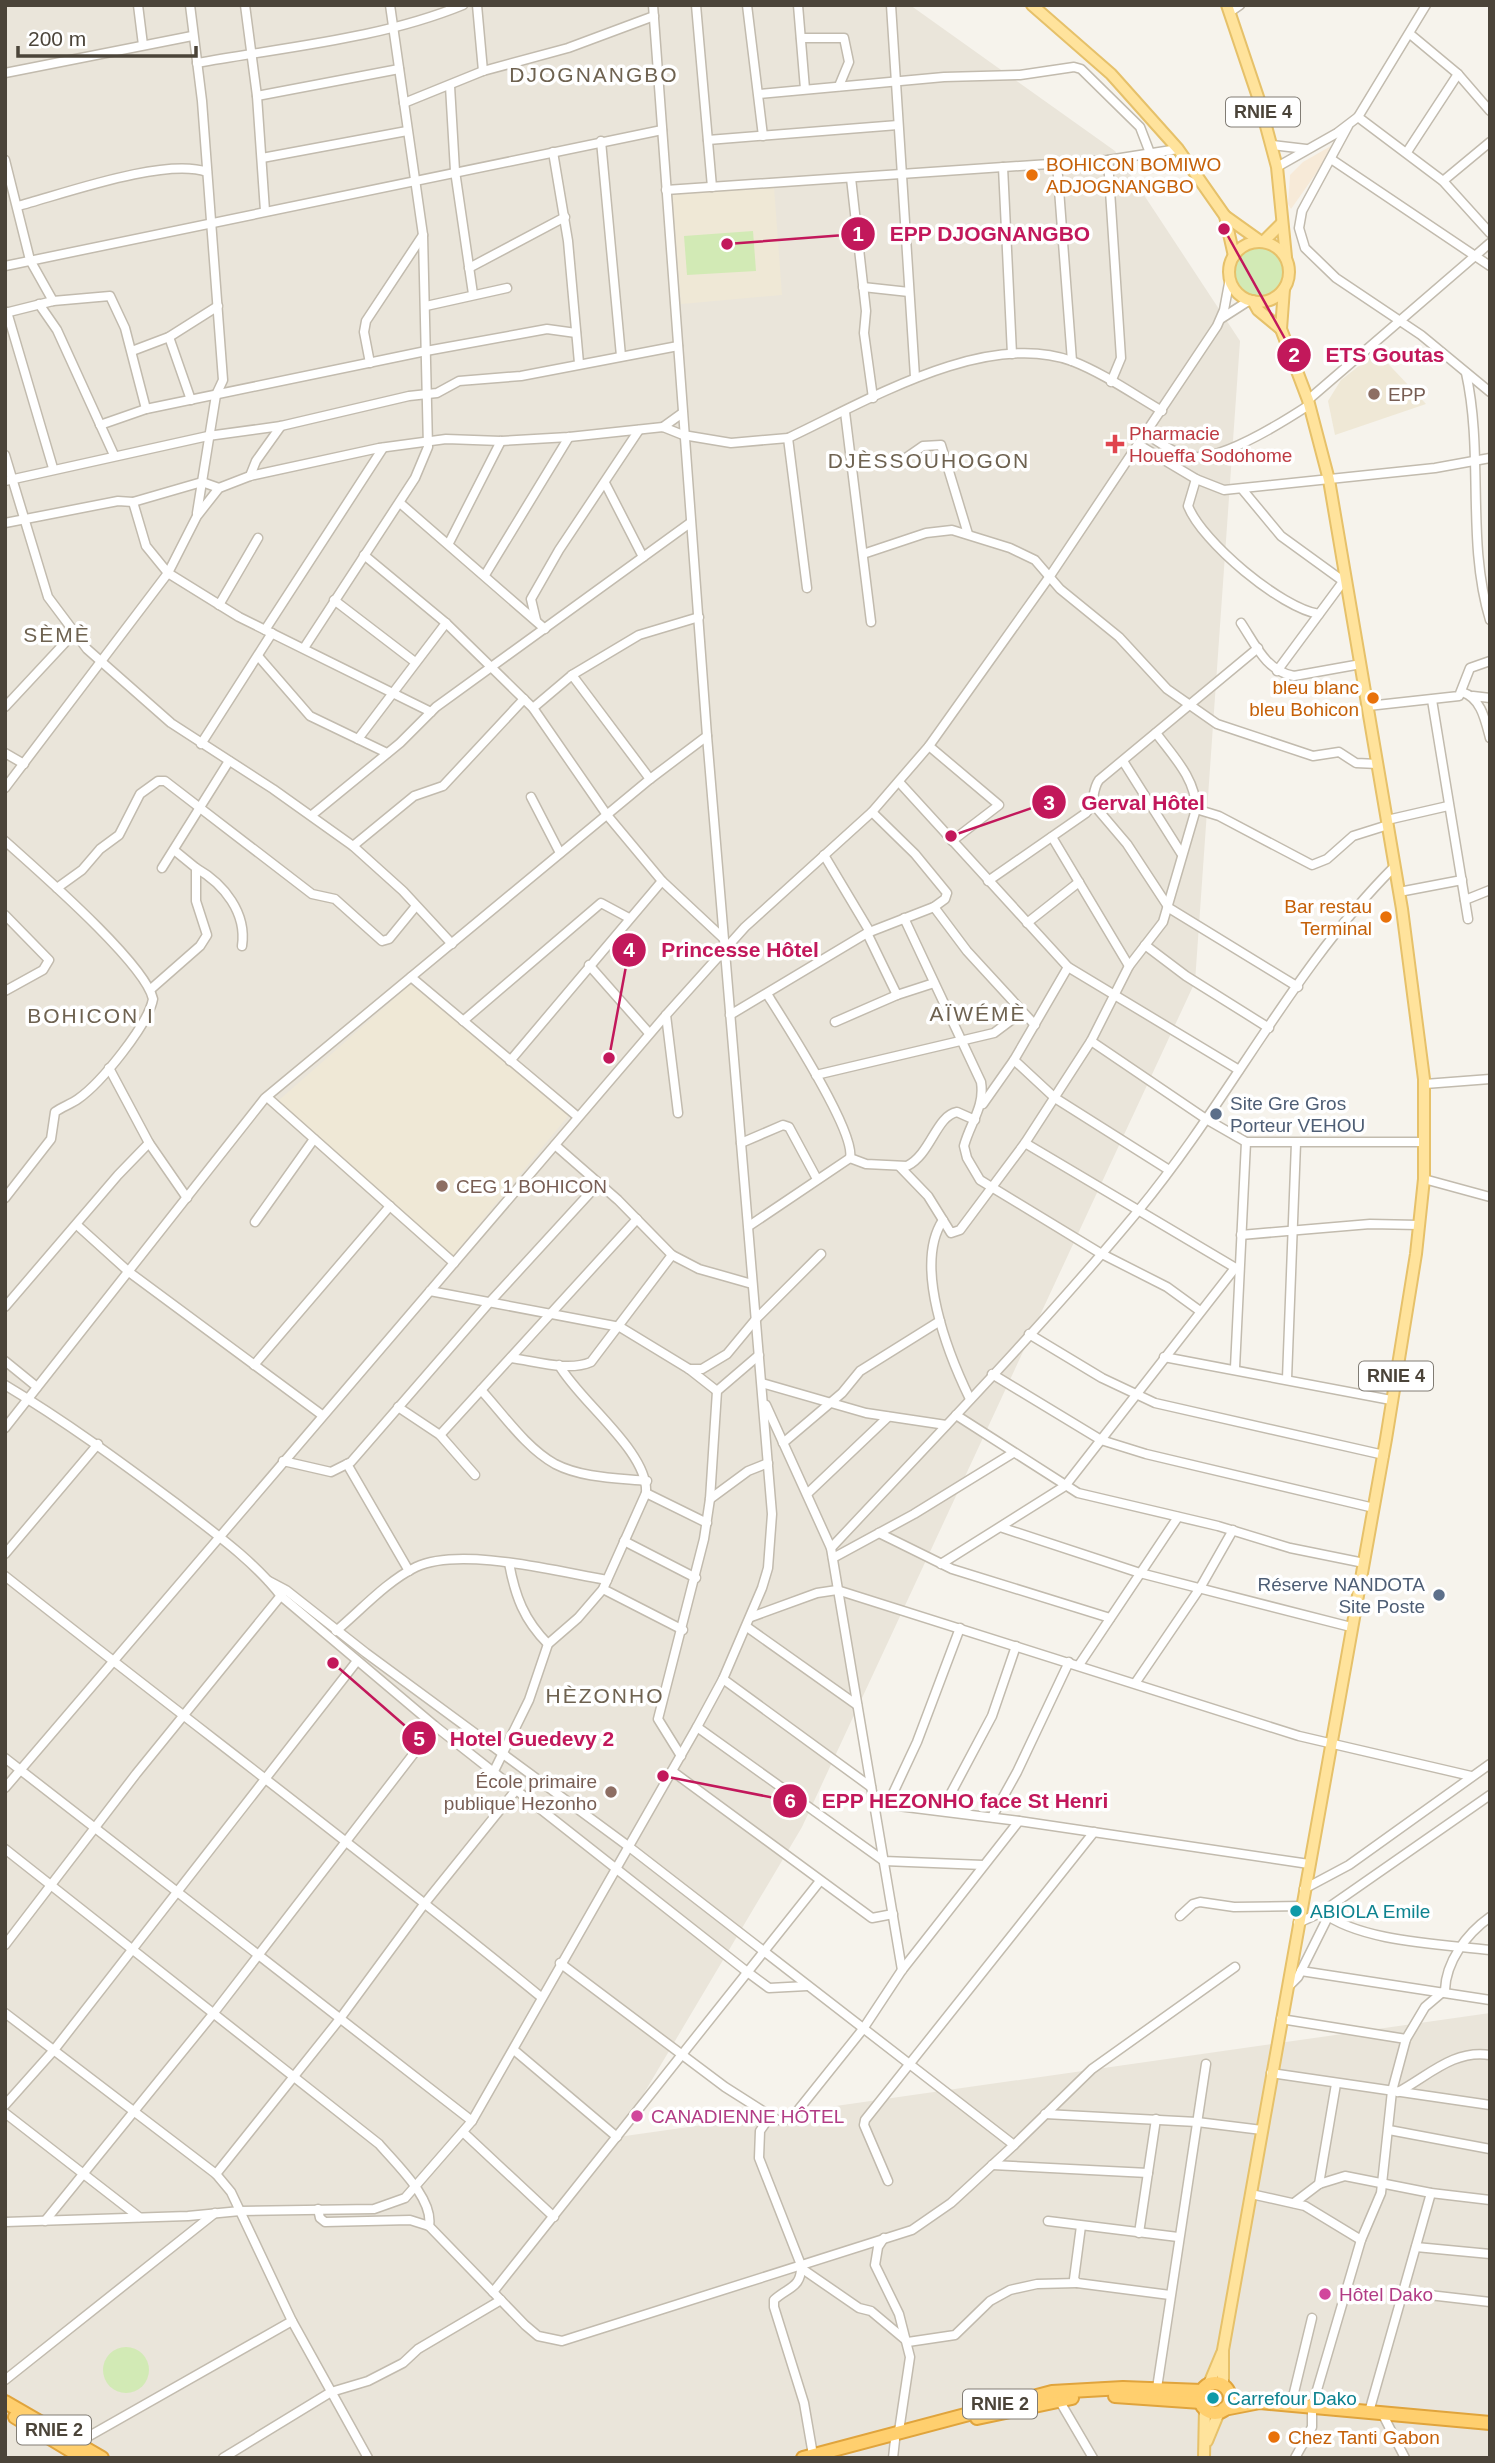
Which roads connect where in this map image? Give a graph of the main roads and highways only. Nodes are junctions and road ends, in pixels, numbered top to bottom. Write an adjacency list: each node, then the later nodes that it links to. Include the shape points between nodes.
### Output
1 (1032, 5): 3 (main road, via 1111,74 1178,149)
2 (1229, 8): 4 (main road, RNIE 4, via 1272,145)
3 (1225, 216): 5 (main road); 6 (main road)
4 (1282, 223): 5 (main road); 7 (main road, RNIE 4)
5 (1262, 242): 6 (main road, via 1241,248); 7 (main road)
6 (1234, 256): 9 (main road, RNIE 4, via 1230,278 1239,294)
7 (1286, 257): 8 (main road, RNIE 4)
8 (1284, 289): 9 (main road, via 1264,301); 10 (main road, RNIE 4)
9 (1251, 301): 10 (main road, RNIE 4)
10 (1281, 330): 11 (main road, RNIE 4, via 1308,402 1329,480 1378,764 1425,1084 1424,1179 1384,1455)
11 (1223, 2350): 12 (main road, RNIE 4); 13 (main road, RNIE 4)
12 (1224, 2387): 13 (highway); 15 (highway); 16 (highway, via 1230,2399)
13 (1204, 2396): 16 (highway); 19 (highway, RNIE 2, via 1059,2400); 19 (highway, RNIE 2, via 1157,2388 1080,2389 1035,2395); 20 (main road, RNIE 4)
14 (5, 2402): 23 (highway, RNIE 2)
15 (1260, 2402): 16 (highway); 18 (highway)
16 (1222, 2410): 20 (main road, RNIE 4)
17 (5, 2412): 22 (highway, RNIE 2)
18 (1490, 2423)
19 (897, 2436): 21 (highway, RNIE 2); 24 (highway, RNIE 2)
20 (1206, 2444): 25 (main road, RNIE 4)
21 (808, 2456)
22 (83, 2458)
23 (102, 2458)
24 (835, 2458)
25 (1204, 2458)

